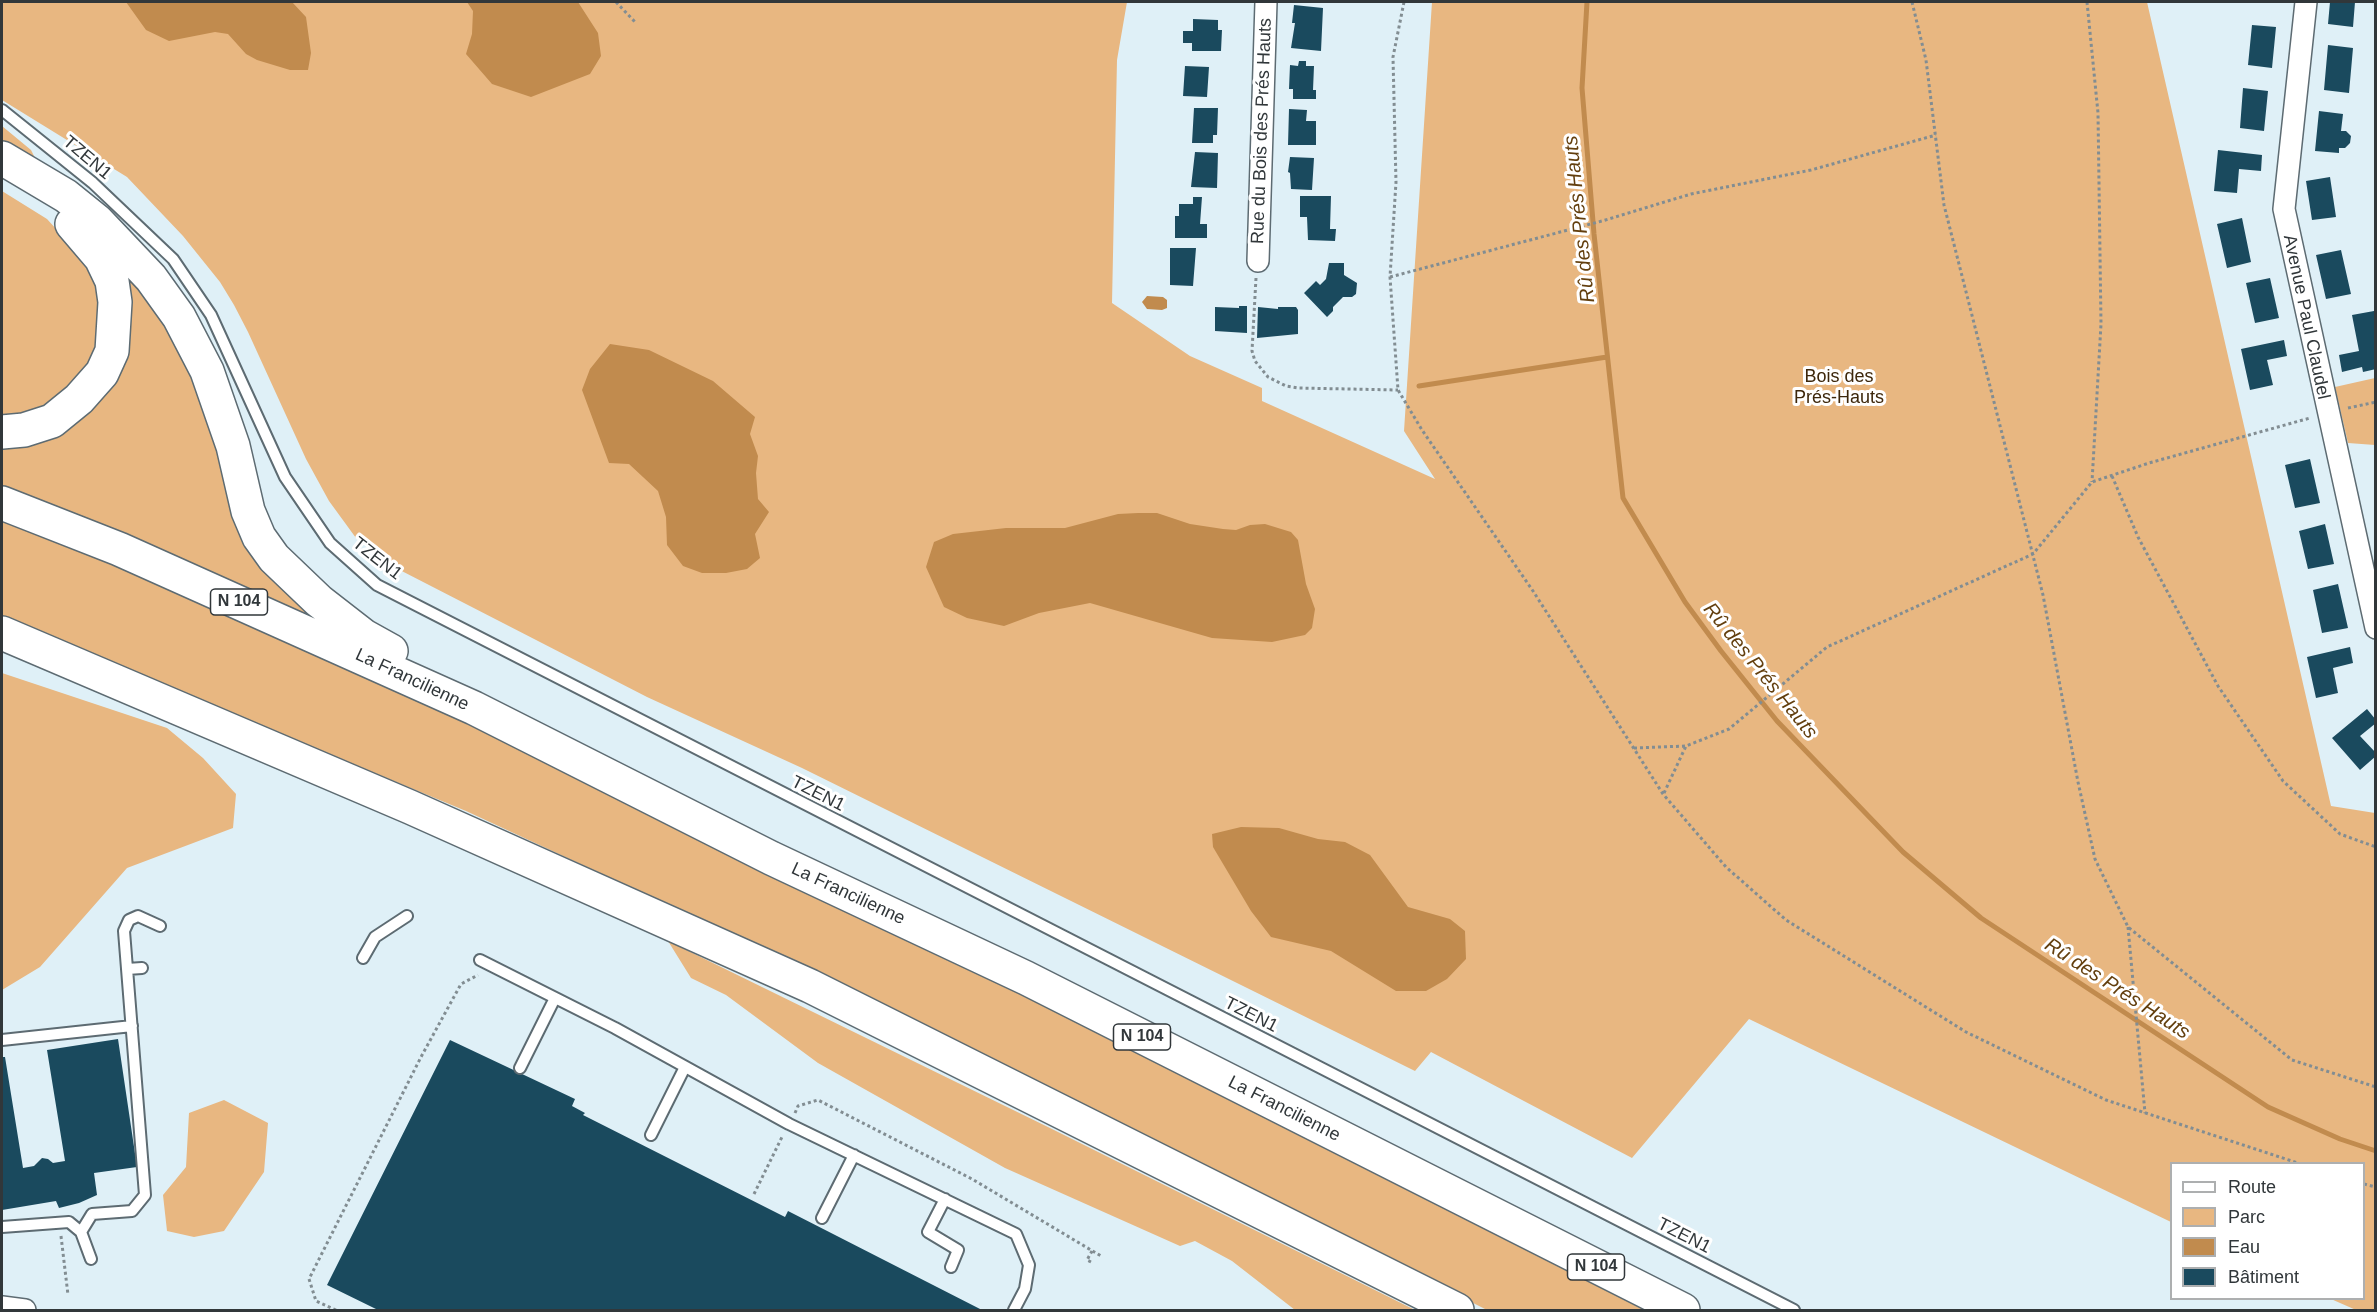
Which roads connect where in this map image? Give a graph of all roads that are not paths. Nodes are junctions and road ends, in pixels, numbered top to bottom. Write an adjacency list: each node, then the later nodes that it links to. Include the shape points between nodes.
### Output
1 (1266, 2): 6 (street, Rue du Bois des Prés Hauts)
2 (2306, 2): 9 (street, Avenue Paul Claudel, via 2284,209)
3 (2, 110): 39 (lane, TZEN1, via 93,183 173,259 211,315 285,477 330,543 377,585)
4 (2, 158): 13 (highway, via 66,196 97,221 151,279 179,317 216,394 248,511 274,558 319,601 364,636 436,676)
5 (2, 175): 7 (highway, via 39,198 84,235 112,281 115,302 112,351 102,373 52,421)
6 (1257, 261)
7 (2, 432)
8 (2, 503): 13 (highway, La Francilienne / N 104, via 119,549)
9 (2367, 554): 10 (street, Avenue Paul Claudel)
10 (2376, 628)
11 (2, 633): 14 (highway)
12 (2, 655): 14 (highway, via 106,696)
13 (474, 708): 38 (highway, La Francilienne / N 104, via 771,858 1026,978)
14 (192, 713): 37 (highway, via 810,986)
15 (407, 916): 17 (lane, via 375,937)
16 (160, 926): 20 (lane, via 138,916 129,920 124,931)
17 (363, 958)
18 (480, 960): 21 (lane)
19 (142, 968): 20 (lane)
20 (127, 969): 22 (lane)
21 (555, 998): 24 (lane); 25 (lane)
22 (132, 1026): 23 (lane); 31 (lane, via 145,1195 132,1211 92,1214)
23 (2, 1040)
24 (685, 1066): 26 (lane); 27 (lane)
25 (520, 1068)
26 (651, 1135)
27 (854, 1155): 28 (lane); 29 (lane)
28 (945, 1199): 33 (lane, via 928,1232 958,1250); 36 (lane, via 1016,1234 1029,1265 1025,1289)
29 (822, 1218)
30 (2, 1227): 31 (lane, via 69,1222)
31 (81, 1232): 32 (lane)
32 (91, 1259)
33 (951, 1267)
34 (2, 1307): 35 (street)
35 (25, 1311)
36 (1014, 1311)
37 (1457, 1311)
38 (1683, 1311)
39 (1794, 1311)

